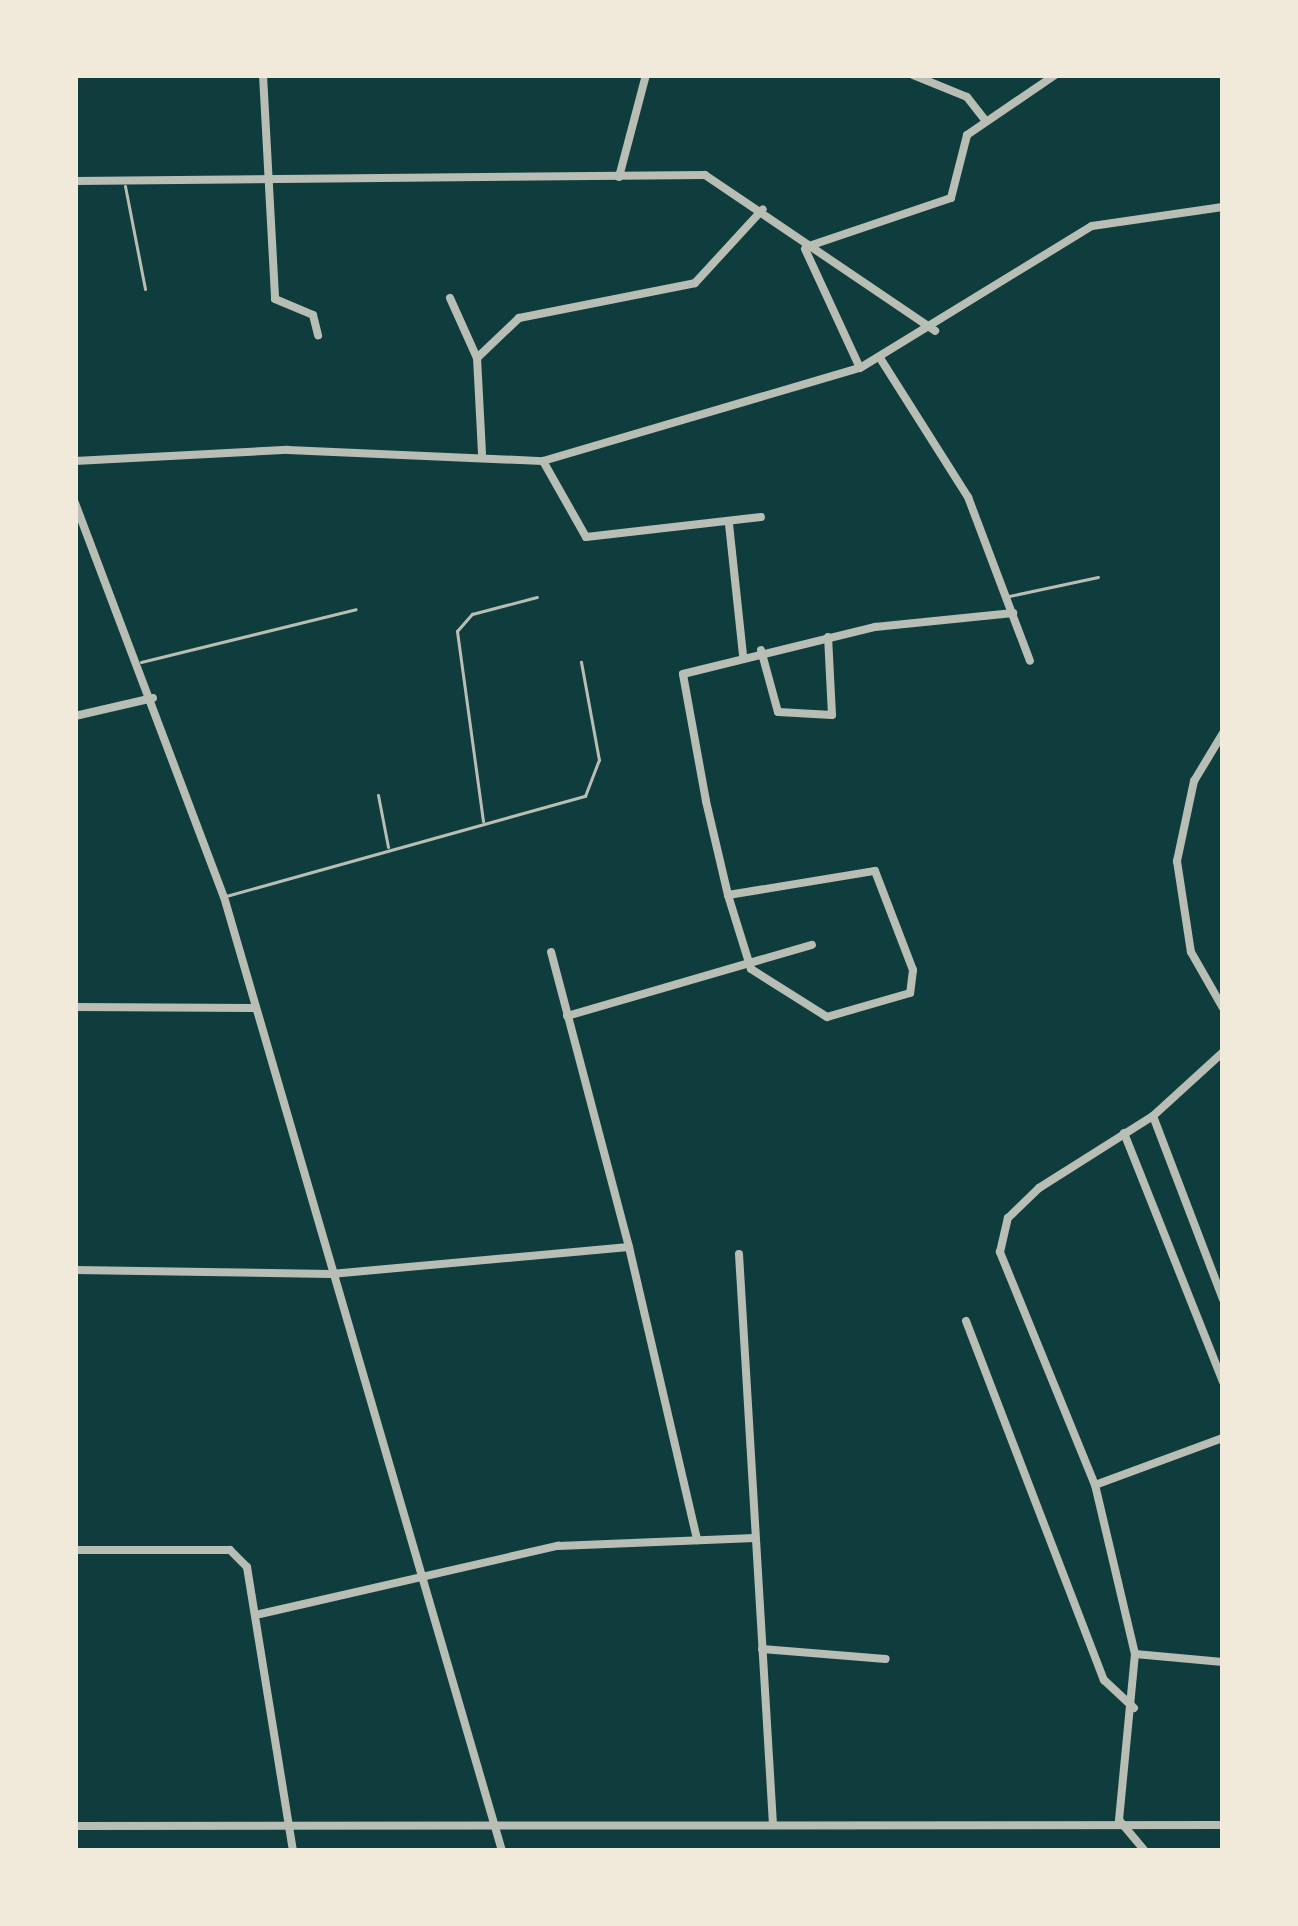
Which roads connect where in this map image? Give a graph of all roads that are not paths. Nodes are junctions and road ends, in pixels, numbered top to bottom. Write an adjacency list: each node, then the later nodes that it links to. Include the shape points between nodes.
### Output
1 (262, 75): 6 (street)
2 (646, 75): 7 (street)
3 (913, 75): 5 (street, via 967,97)
4 (1055, 75): 5 (street)
5 (984, 119): 12 (street, via 963,141 951,199)
6 (266, 172): 7 (street); 8 (street); 16 (street, via 274,298 314,315)
7 (619, 177): 11 (street, via 705,175)
8 (124, 178): 9 (street); 13 (lane)
9 (75, 181)
10 (1223, 207): 15 (street, via 1092,226 1042,250)
11 (763, 208): 12 (street); 18 (street, via 694,283 539,311)
12 (805, 248): 15 (street); 19 (street)
13 (145, 289)
14 (450, 298): 18 (street)
15 (935, 332): 17 (street)
16 (319, 335)
17 (879, 357): 19 (street); 27 (street, via 968,496)
18 (477, 358): 20 (street)
19 (860, 368): 22 (street)
20 (482, 453): 21 (street); 22 (street)
21 (75, 461)
22 (543, 461): 25 (street, via 586,537)
23 (75, 503): 36 (street)
24 (761, 517): 25 (street)
25 (729, 524): 33 (street)
26 (1098, 577): 27 (lane)
27 (1007, 596): 30 (street)
28 (537, 597): 41 (lane, via 472,614 457,631)
29 (356, 609): 36 (lane)
30 (1013, 613): 31 (street); 34 (street)
31 (828, 637): 32 (street); 32 (street, via 832,715 778,712)
32 (761, 650): 33 (street)
33 (743, 654): 43 (street, via 683,679)
34 (1030, 661)
35 (580, 662): 41 (lane, via 595,787)
36 (139, 663): 37 (street)
37 (153, 698): 38 (street); 44 (street)
38 (75, 716)
39 (1223, 733): 49 (street, via 1194,781 1177,861 1191,952)
40 (378, 795): 42 (lane)
41 (484, 823): 42 (lane)
42 (388, 849): 44 (lane)
43 (728, 896): 47 (street); 47 (street, via 875,872 915,985 893,1003 833,1017)
44 (224, 897): 50 (street)
45 (812, 946): 47 (street)
46 (551, 952): 51 (street)
47 (752, 969): 51 (street)
48 (75, 1007): 50 (street)
49 (1223, 1008)
50 (253, 1009): 58 (street)
51 (567, 1016): 55 (street)
52 (1223, 1052): 53 (street)
53 (1153, 1116): 54 (street); 59 (street)
54 (1124, 1132): 61 (street); 63 (street, via 1007,1218 1000,1252)
55 (629, 1246): 58 (street); 65 (street)
56 (739, 1254): 64 (street)
57 (75, 1270): 58 (street)
58 (331, 1274): 67 (street)
59 (1223, 1299)
60 (966, 1321): 73 (street, via 1104,1680)
61 (1223, 1382)
62 (1223, 1438): 63 (street)
63 (1095, 1484): 70 (street)
64 (755, 1538): 65 (street); 69 (street)
65 (697, 1540): 67 (street, via 558,1546)
66 (75, 1550): 68 (street, via 230,1550 248,1568)
67 (416, 1571): 68 (street); 79 (street)
68 (260, 1614): 78 (street)
69 (762, 1649): 71 (street); 75 (street)
70 (1135, 1654): 72 (street); 73 (street)
71 (886, 1659)
72 (1223, 1662)
73 (1136, 1709): 74 (street)
74 (1119, 1820): 75 (street); 76 (street); 82 (street)
75 (773, 1824): 79 (street)
76 (1223, 1825)
77 (75, 1826): 78 (street)
78 (290, 1829): 79 (street); 80 (street)
79 (496, 1829): 81 (street)
80 (293, 1851)
81 (502, 1851)
82 (1145, 1851)

